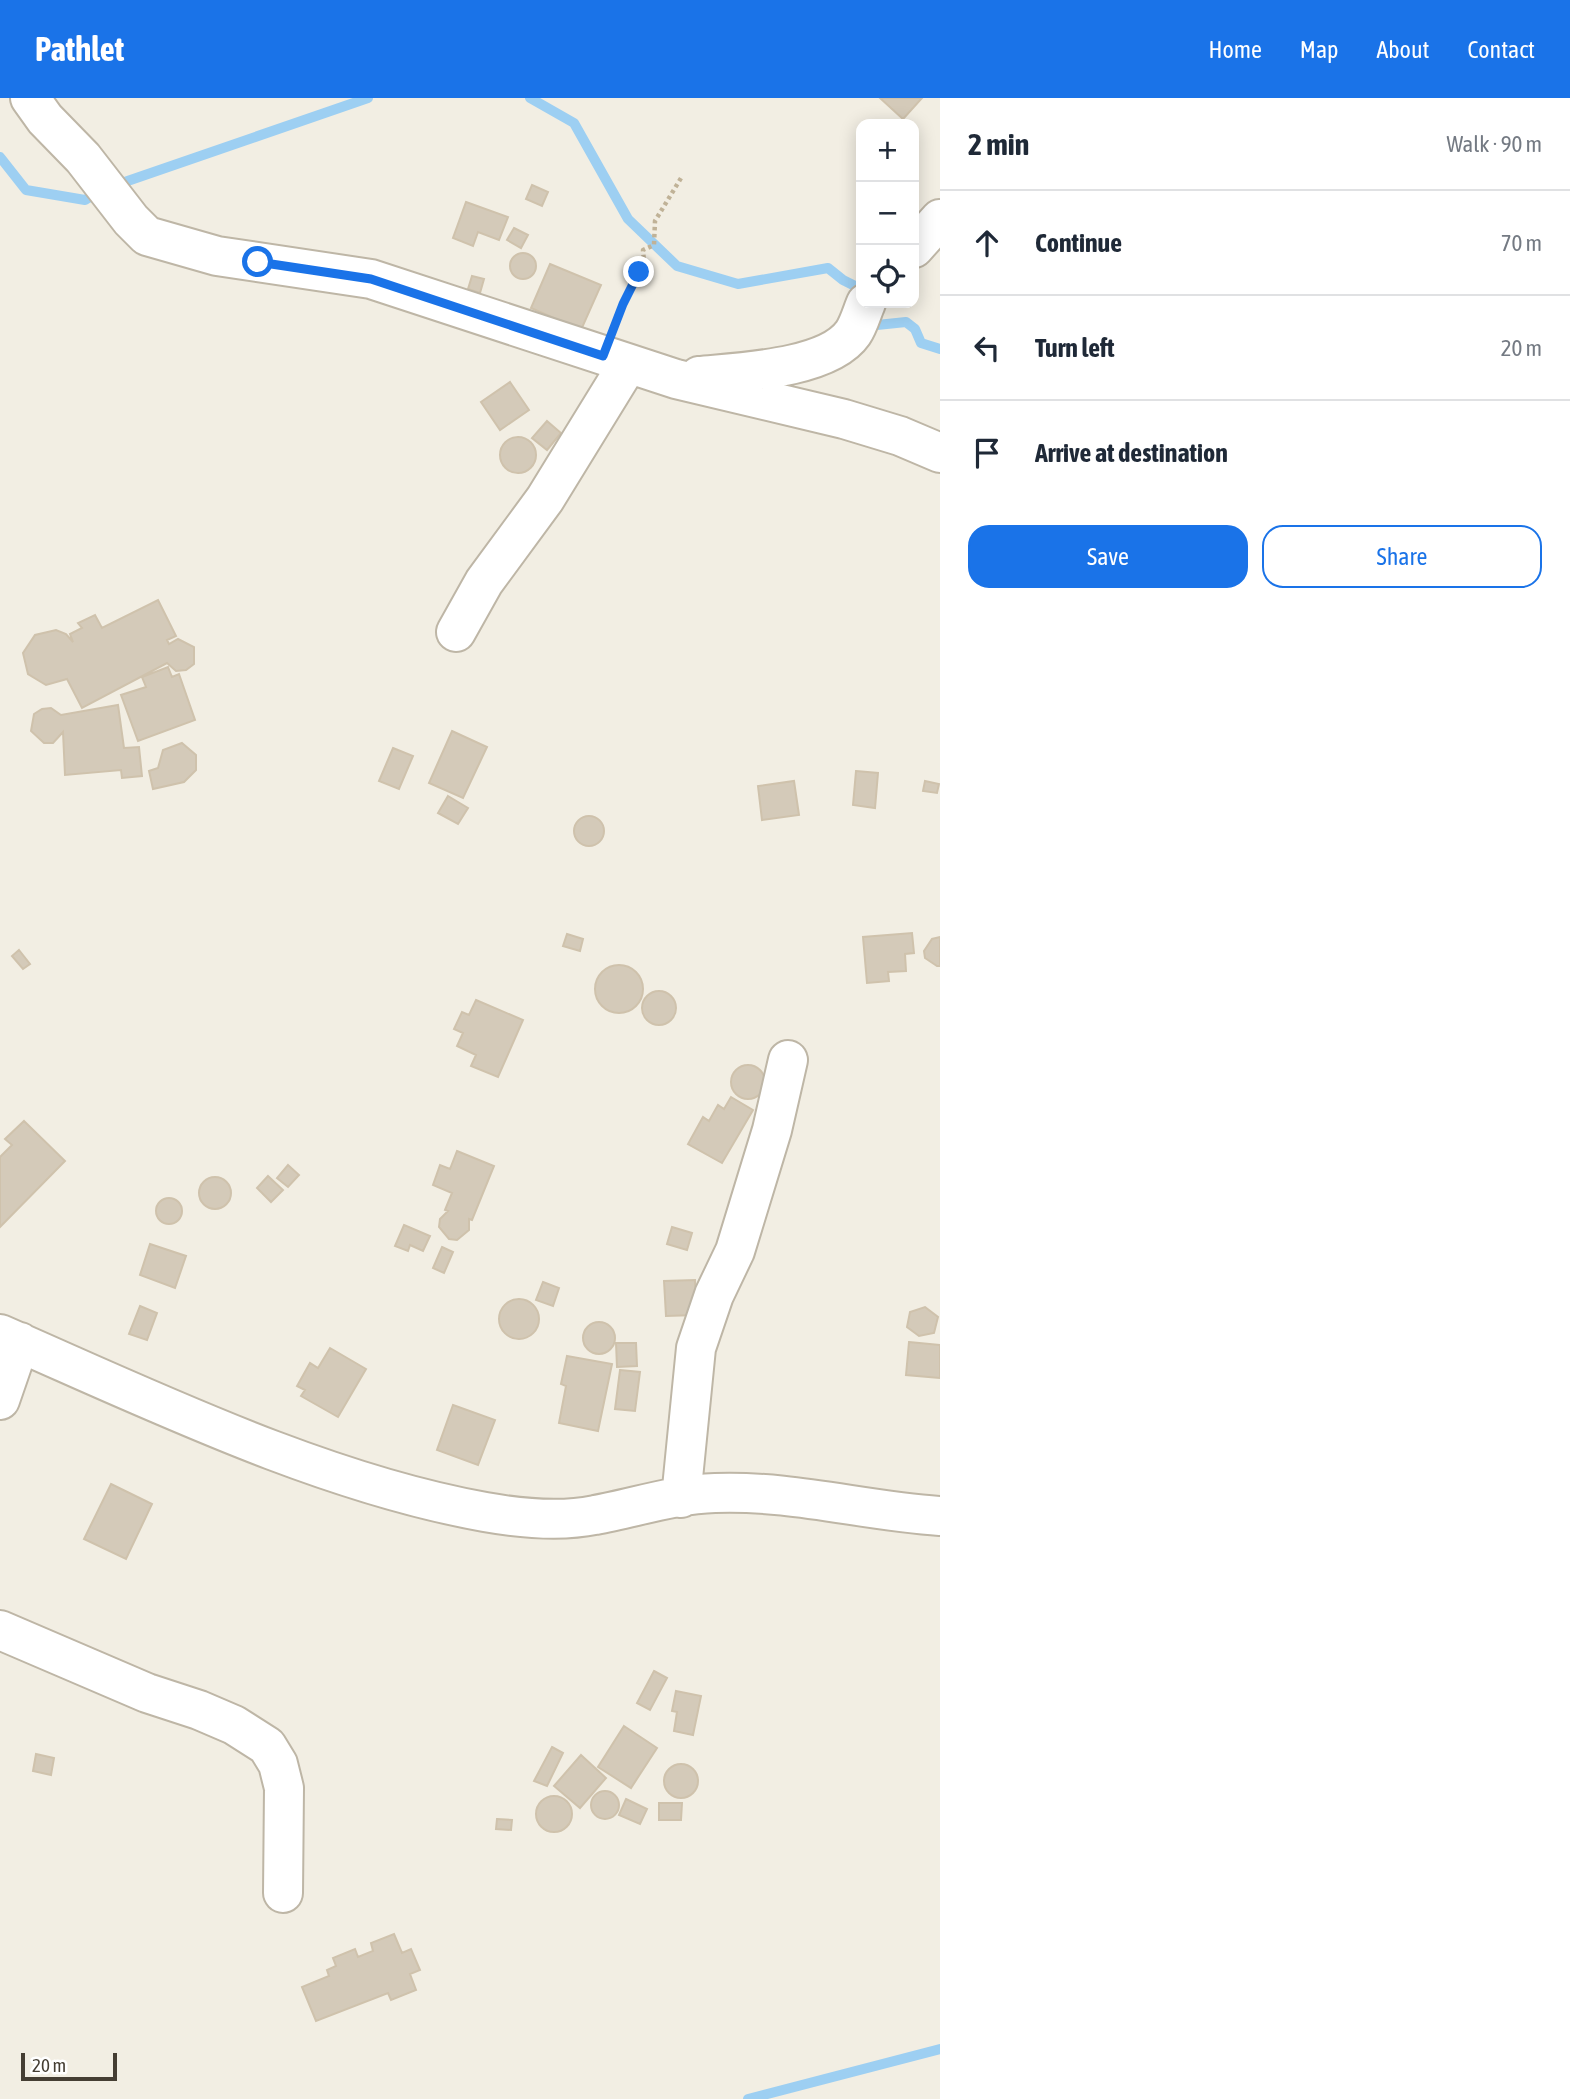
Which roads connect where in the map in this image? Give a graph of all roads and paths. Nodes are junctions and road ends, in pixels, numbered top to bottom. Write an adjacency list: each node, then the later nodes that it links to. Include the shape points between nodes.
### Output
1 (30, 98): 6 (street, via 147,236 217,256 371,279)
2 (681, 178): 6 (path, via 655,220 654,245 643,250 644,262 623,304)
3 (940, 219): 4 (street)
4 (917, 245)
5 (864, 308): 7 (street, via 853,333 818,358)
6 (615, 360): 7 (street); 9 (street, via 545,499 484,582)
7 (676, 379): 8 (street, via 844,419)
8 (940, 453)
9 (456, 632)
10 (788, 1060): 13 (street, via 735,1251 714,1294 696,1349)
11 (10, 1338): 12 (street); 13 (street, via 195,1419 335,1471 422,1497 485,1512 534,1517 592,1516)
12 (0, 1400)
13 (681, 1499): 14 (street, via 711,1493 770,1493)
14 (940, 1516)
15 (0, 1630): 16 (street, via 210,1715 267,1746 284,1788)
16 (283, 1893)

